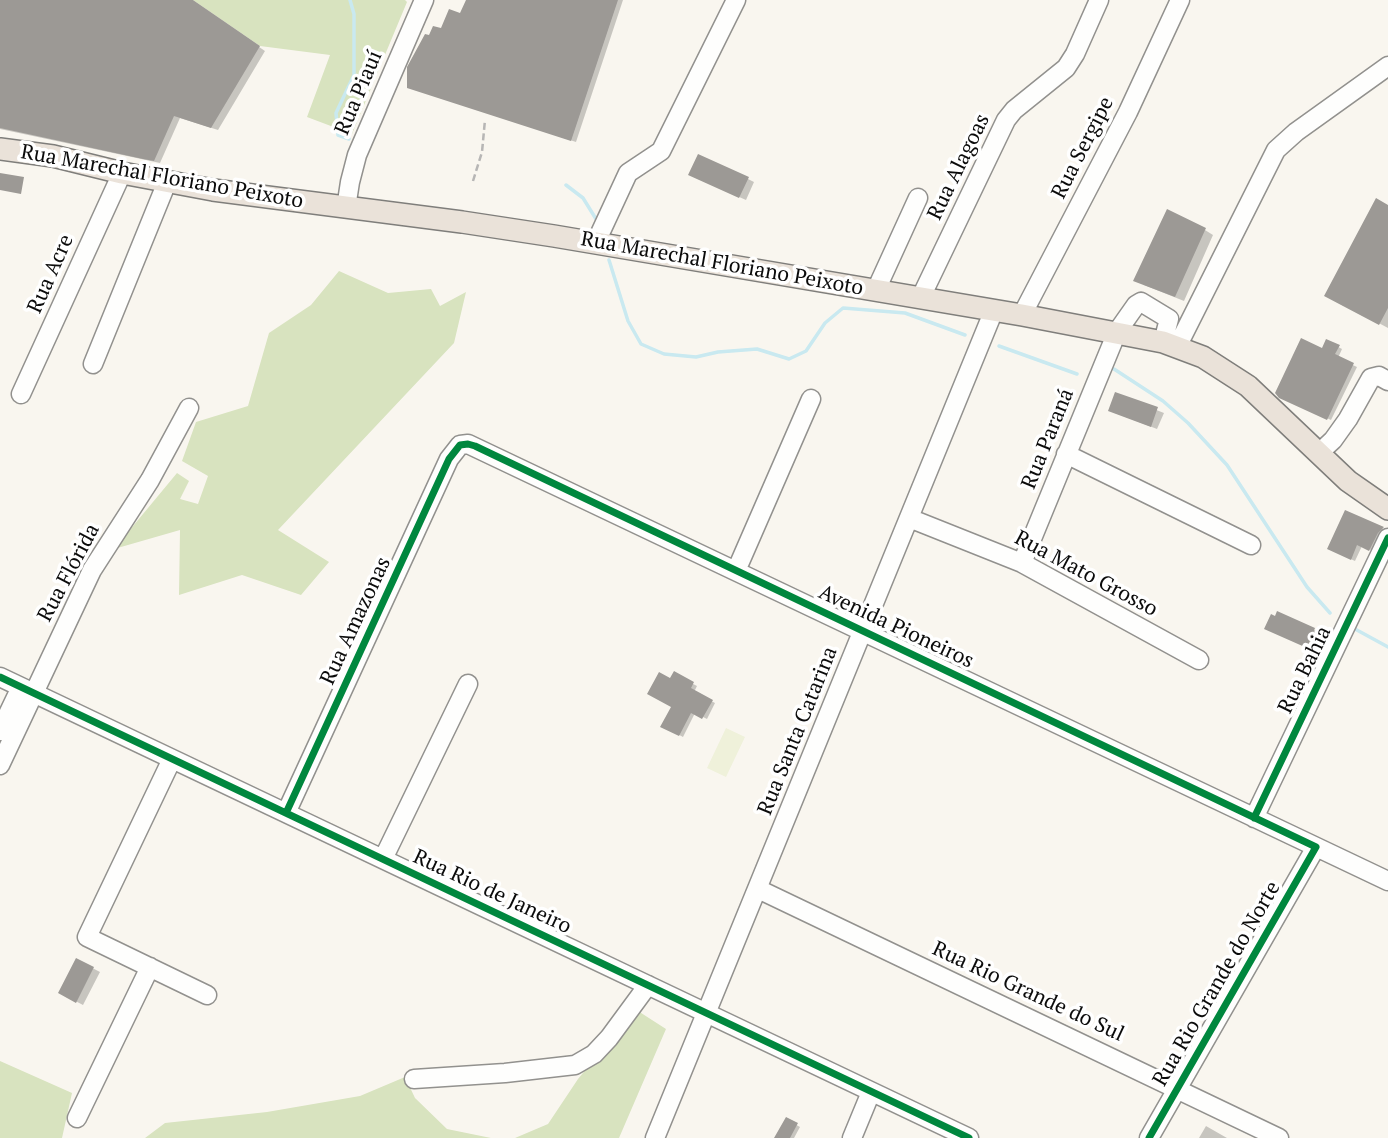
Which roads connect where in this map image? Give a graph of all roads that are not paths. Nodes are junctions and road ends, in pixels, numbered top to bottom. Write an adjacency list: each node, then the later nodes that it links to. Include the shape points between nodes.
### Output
1 (424, 0): 10 (street, Rua Piauí, via 357,155)
2 (736, 0): 11 (street, via 661,151 628,173)
3 (1099, 0): 13 (street, Rua Alagoas, via 1066,68 1014,110 999,132)
4 (1180, 0): 15 (street, Rua Sergipe)
5 (1388, 66): 17 (street, via 1276,150)
6 (0, 149): 7 (main road, Rua Marechal Floriano Peixoto)
7 (122, 173): 8 (main road, Rua Marechal Floriano Peixoto); 20 (street, Rua Acre)
8 (167, 182): 10 (main road, Rua Marechal Floriano Peixoto); 18 (street)
9 (918, 198): 12 (street)
10 (346, 208): 11 (main road, Rua Marechal Floriano Peixoto)
11 (596, 242): 12 (main road, Rua Marechal Floriano Peixoto)
12 (876, 290): 13 (main road, Rua Marechal Floriano Peixoto)
13 (921, 298): 14 (main road, Rua Marechal Floriano Peixoto)
14 (994, 310): 15 (main road, Rua Marechal Floriano Peixoto); 27 (street, Rua Santa Catarina)
15 (1022, 315): 16 (main road, Rua Marechal Floriano Peixoto)
16 (1117, 332): 17 (main road, Rua Marechal Floriano Peixoto); 17 (street, Rua Paraná, via 1141,302 1169,319); 25 (street, Rua Paraná)
17 (1170, 344): 24 (main road, Rua Marechal Floriano Peixoto, via 1203,357 1248,386)
18 (93, 364)
19 (1388, 381): 24 (street, via 1371,378 1348,419)
20 (21, 394)
21 (811, 398): 31 (street)
22 (188, 408): 36 (street, Rua Flórida)
23 (460, 445): 31 (street, Avenida Pioneiros, via 475,446); 40 (street, Rua Amazonas, via 449,459)
24 (1319, 453): 26 (main road, Rua Marechal Floriano Peixoto)
25 (1066, 454): 29 (street); 30 (street, Rua Paraná)
26 (1388, 509)
27 (909, 518): 30 (street, Rua Mato Grosso); 32 (street, Rua Santa Catarina)
28 (1388, 538): 41 (street, Rua Bahia)
29 (1251, 545)
30 (1022, 562): 33 (street, Rua Mato Grosso)
31 (736, 571): 32 (street, Avenida Pioneiros)
32 (863, 631): 41 (street, Avenida Pioneiros); 45 (street, Rua Santa Catarina)
33 (1199, 660)
34 (0, 677): 36 (street, Rua Rio de Janeiro)
35 (468, 684): 43 (street)
36 (27, 690): 37 (street, Rua Flórida); 38 (street, Rua Rio de Janeiro); 39 (street, Rua Flórida)
37 (0, 731)
38 (172, 759): 40 (street, Rua Rio de Janeiro); 46 (street, via 87,937)
39 (0, 765)
40 (286, 813): 43 (street, Rua Rio de Janeiro)
41 (1254, 817): 42 (street, Avenida Pioneiros)
42 (1316, 847): 44 (street, Avenida Pioneiros); 51 (street, Rua Rio Grande do Norte)
43 (383, 859): 47 (street, Rua Rio de Janeiro)
44 (1388, 881)
45 (758, 888): 49 (street, Rua Santa Catarina); 51 (street, Rua Rio Grande do Sul)
46 (150, 968): 48 (street); 53 (street)
47 (648, 985): 49 (street, Rua Rio de Janeiro); 50 (street, via 594,1054 575,1065)
48 (207, 995)
49 (707, 1013): 52 (street, Rua Rio de Janeiro); 54 (street, Rua Santa Catarina)
50 (414, 1079)
51 (1177, 1088): 57 (street, Rua Rio Grande do Norte); 58 (street, Rua Rio Grande do Sul)
52 (871, 1092): 55 (street); 56 (street, Rua Rio de Janeiro)
53 (77, 1118)
54 (655, 1138)
55 (852, 1138)
56 (969, 1138)
57 (1149, 1138)
58 (1279, 1138)

